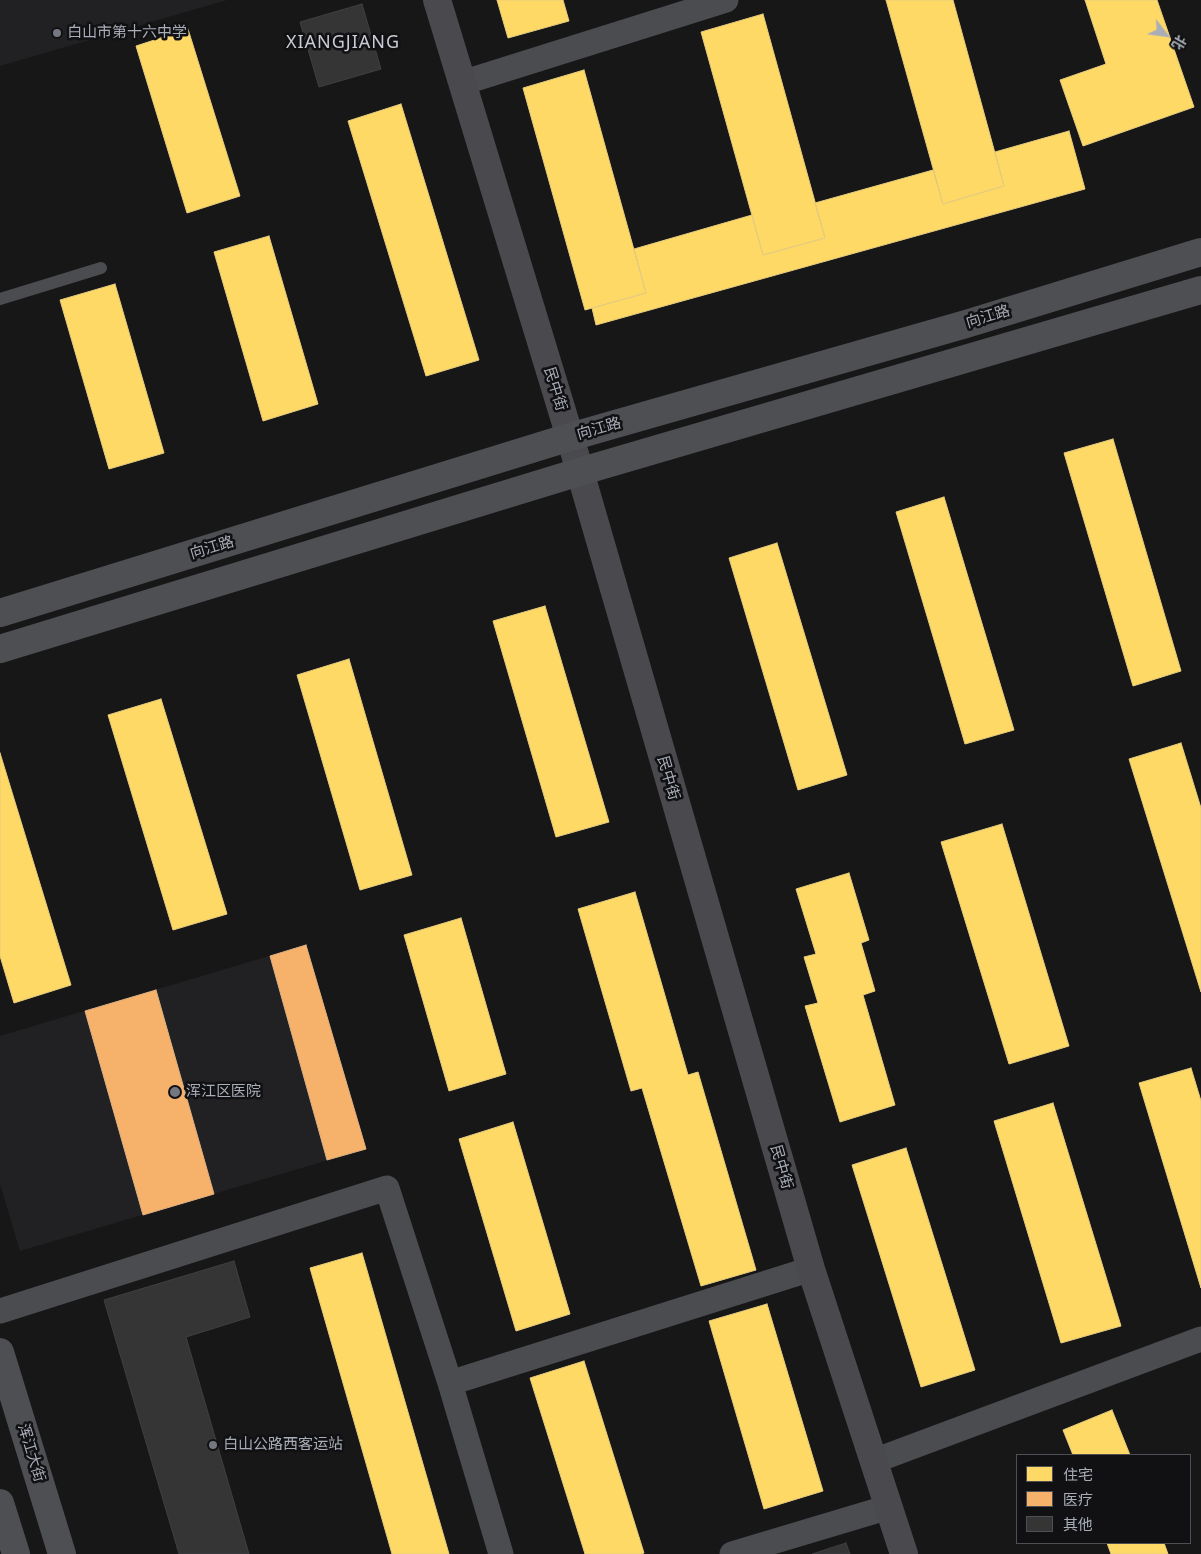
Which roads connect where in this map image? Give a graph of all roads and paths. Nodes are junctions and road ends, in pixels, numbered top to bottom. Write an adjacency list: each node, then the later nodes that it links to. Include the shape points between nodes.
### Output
1 (437, 0): 3 (street, 民中街)
2 (726, 0): 3 (street)
3 (462, 83): 8 (street, 民中街)
4 (1201, 252): 8 (main road, 向江路, via 966,324)
5 (102, 268): 7 (lane)
6 (1201, 290): 9 (main road)
7 (0, 298)
8 (570, 437): 9 (street, 民中街); 10 (main road, 向江路)
9 (579, 472): 11 (main road); 12 (street, 民中街)
10 (0, 614)
11 (0, 649)
12 (811, 1269): 16 (street); 17 (street, 民中街)
13 (0, 1311): 16 (street, via 387,1188)
14 (1201, 1339): 17 (street)
15 (0, 1352): 21 (main road, 浑江大街)
16 (450, 1383): 22 (street)
17 (874, 1461): 19 (street, 民中街)
18 (0, 1503): 20 (main road)
19 (889, 1507): 23 (street); 24 (street, 民中街)
20 (16, 1554)
21 (62, 1554)
22 (501, 1554)
23 (732, 1554)
24 (904, 1554)

